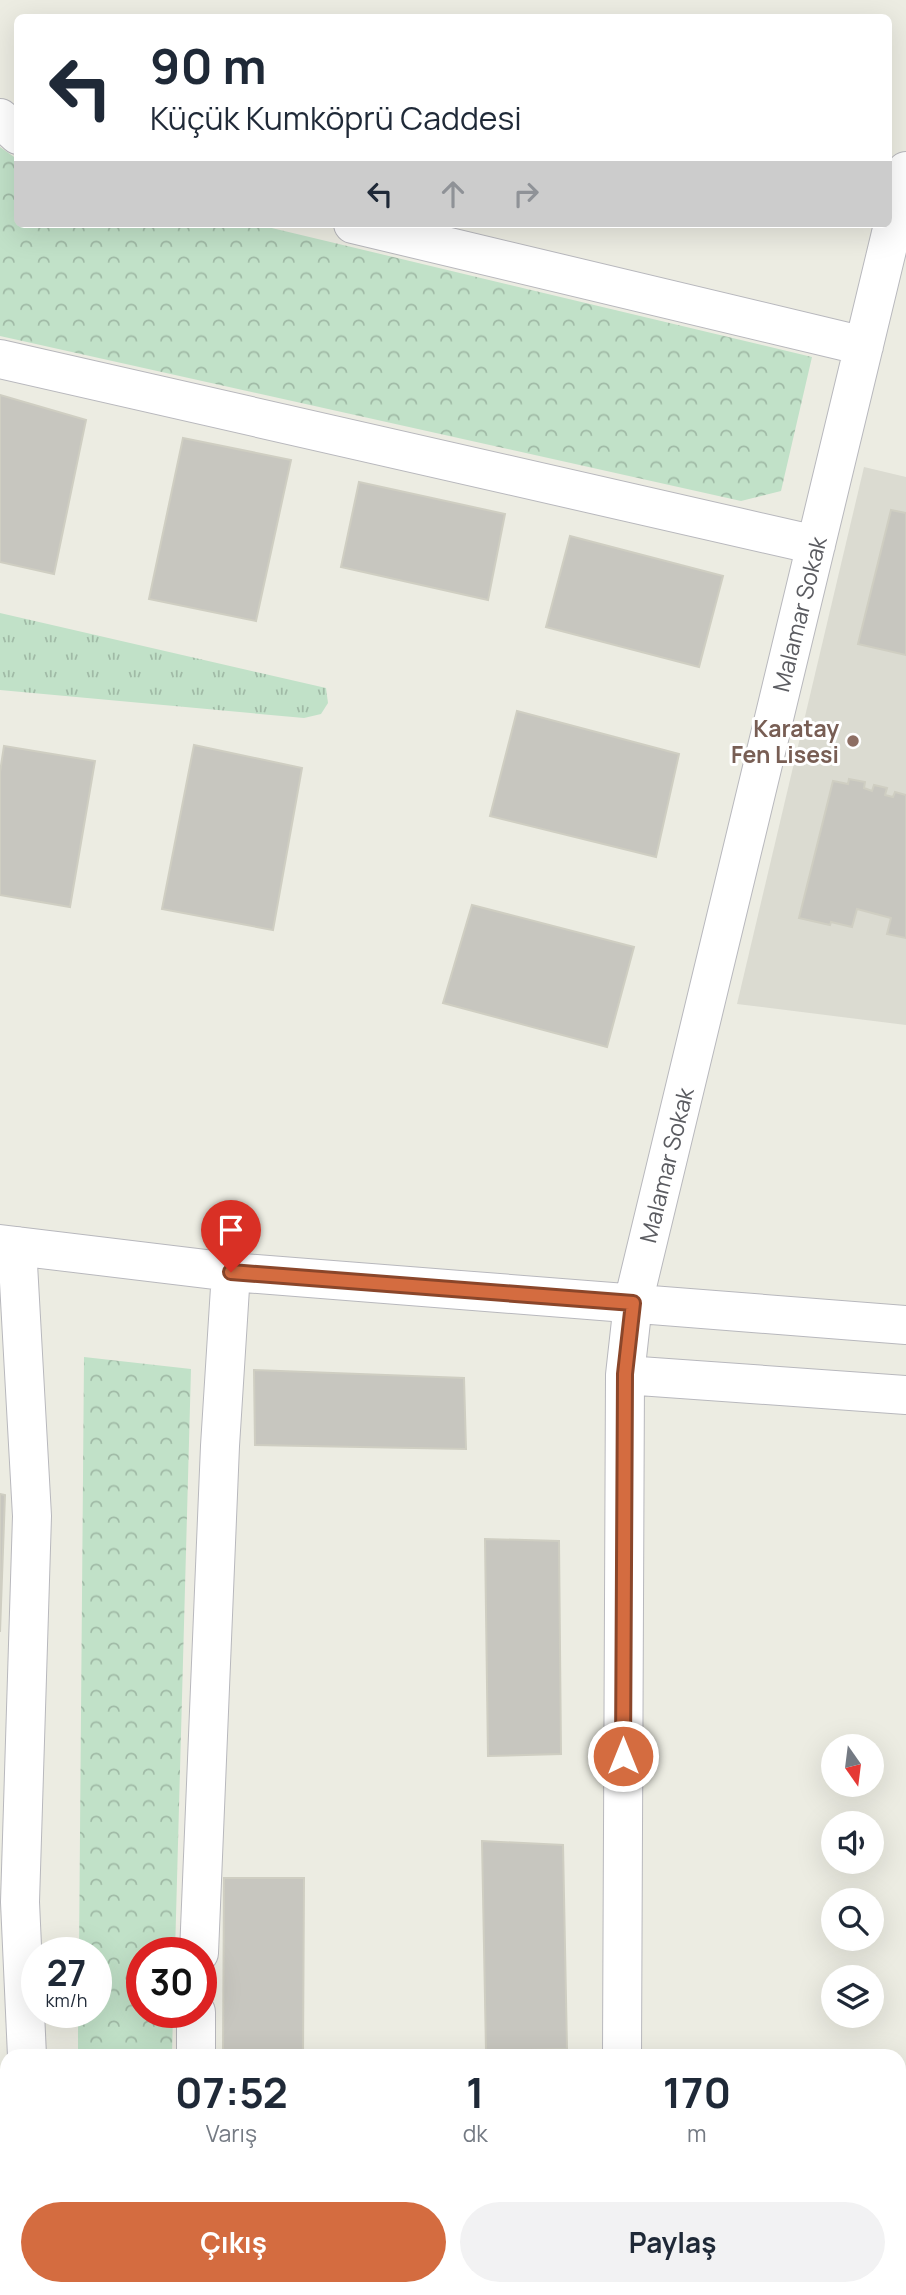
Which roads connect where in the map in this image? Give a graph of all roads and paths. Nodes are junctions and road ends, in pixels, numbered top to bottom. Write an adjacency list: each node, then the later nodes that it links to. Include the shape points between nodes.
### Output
1 (0, 118): 2 (street)
2 (14, 131)
3 (906, 171): 5 (street, Malamar Sokak)
4 (370, 228): 5 (street)
5 (864, 346): 7 (street, Malamar Sokak)
6 (0, 359): 7 (street)
7 (816, 545): 10 (street, Malamar Sokak)
8 (8, 1245): 9 (street); 16 (street, via 32,1516)
9 (231, 1272): 10 (street); 14 (street, via 219,1446)
10 (633, 1303): 11 (street); 12 (street, Malamar Sokak)
11 (906, 1325)
12 (625, 1374): 13 (street); 18 (street, Malamar Sokak)
13 (906, 1395)
14 (200, 1937)
15 (197, 2028): 17 (street)
16 (17, 2042)
17 (196, 2049)
18 (622, 2049)

